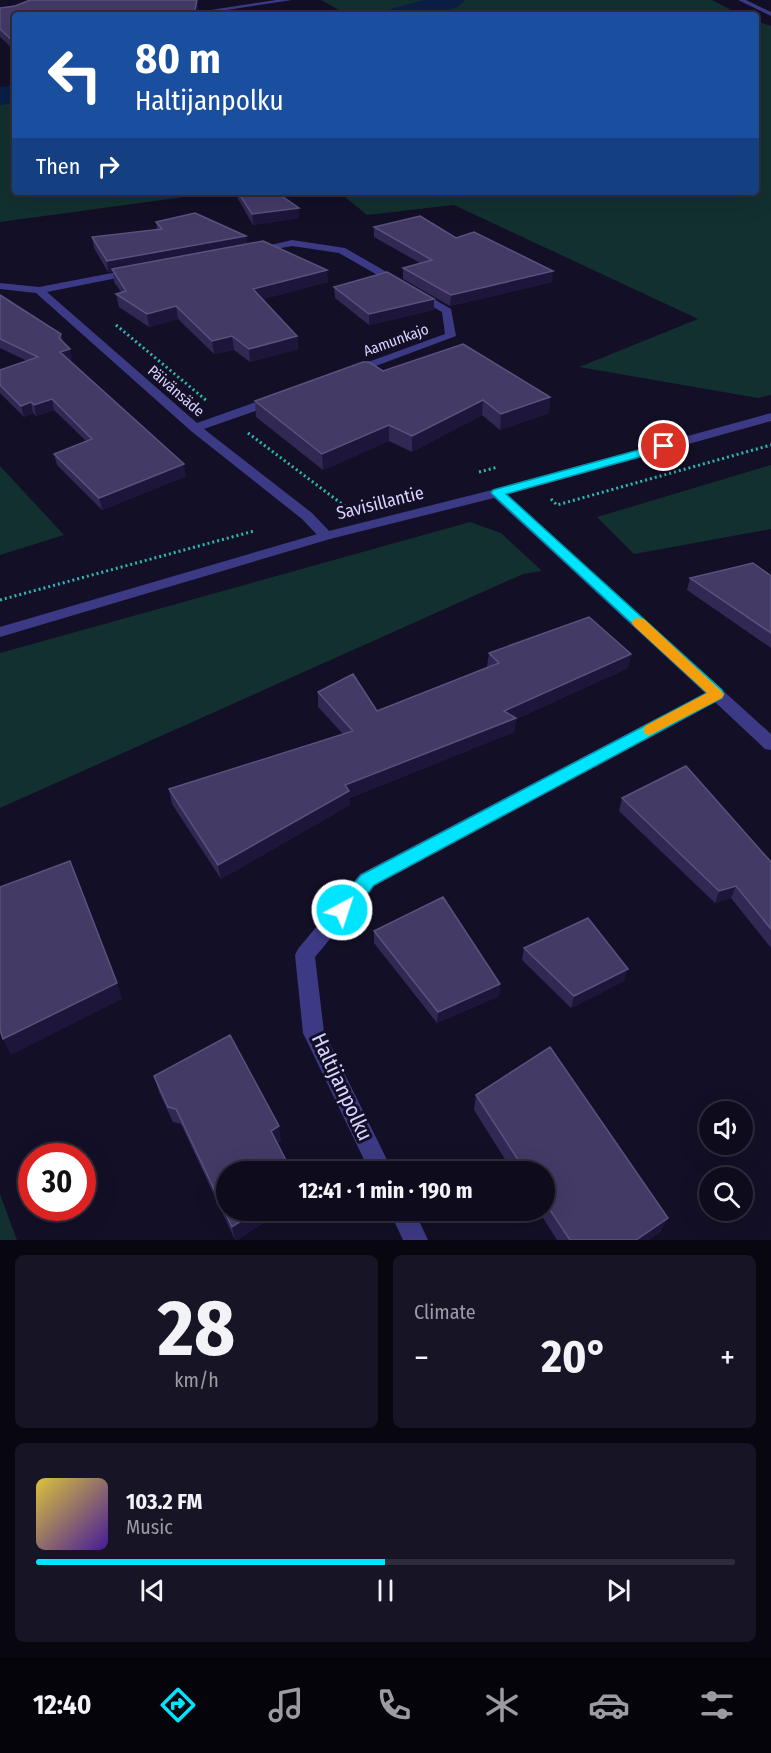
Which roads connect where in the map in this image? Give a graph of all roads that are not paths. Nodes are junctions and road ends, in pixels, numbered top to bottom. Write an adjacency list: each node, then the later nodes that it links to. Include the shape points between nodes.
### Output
1 (289, 0): 3 (street)
2 (741, 0): 4 (street)
3 (207, 11)
4 (771, 14)
5 (247, 252): 9 (street, Aamunkajo, via 292,243 342,250 447,311 451,336)
6 (146, 270): 8 (street)
7 (0, 286): 8 (street)
8 (39, 290): 12 (street, Päivänsäde)
9 (339, 376)
10 (283, 396): 12 (street)
11 (771, 417): 13 (street, Savisillantie)
12 (195, 428): 14 (street, Päivänsäde, via 307,516)
13 (497, 493): 14 (street, Savisillantie); 16 (street)
14 (326, 536): 15 (street, Savisillantie)
15 (0, 632)
16 (717, 694): 17 (street); 18 (street, Haltijanpolku, via 368,880 305,955 314,1033)
17 (771, 744)
18 (377, 1161)
19 (406, 1221): 20 (street)
20 (416, 1240)

